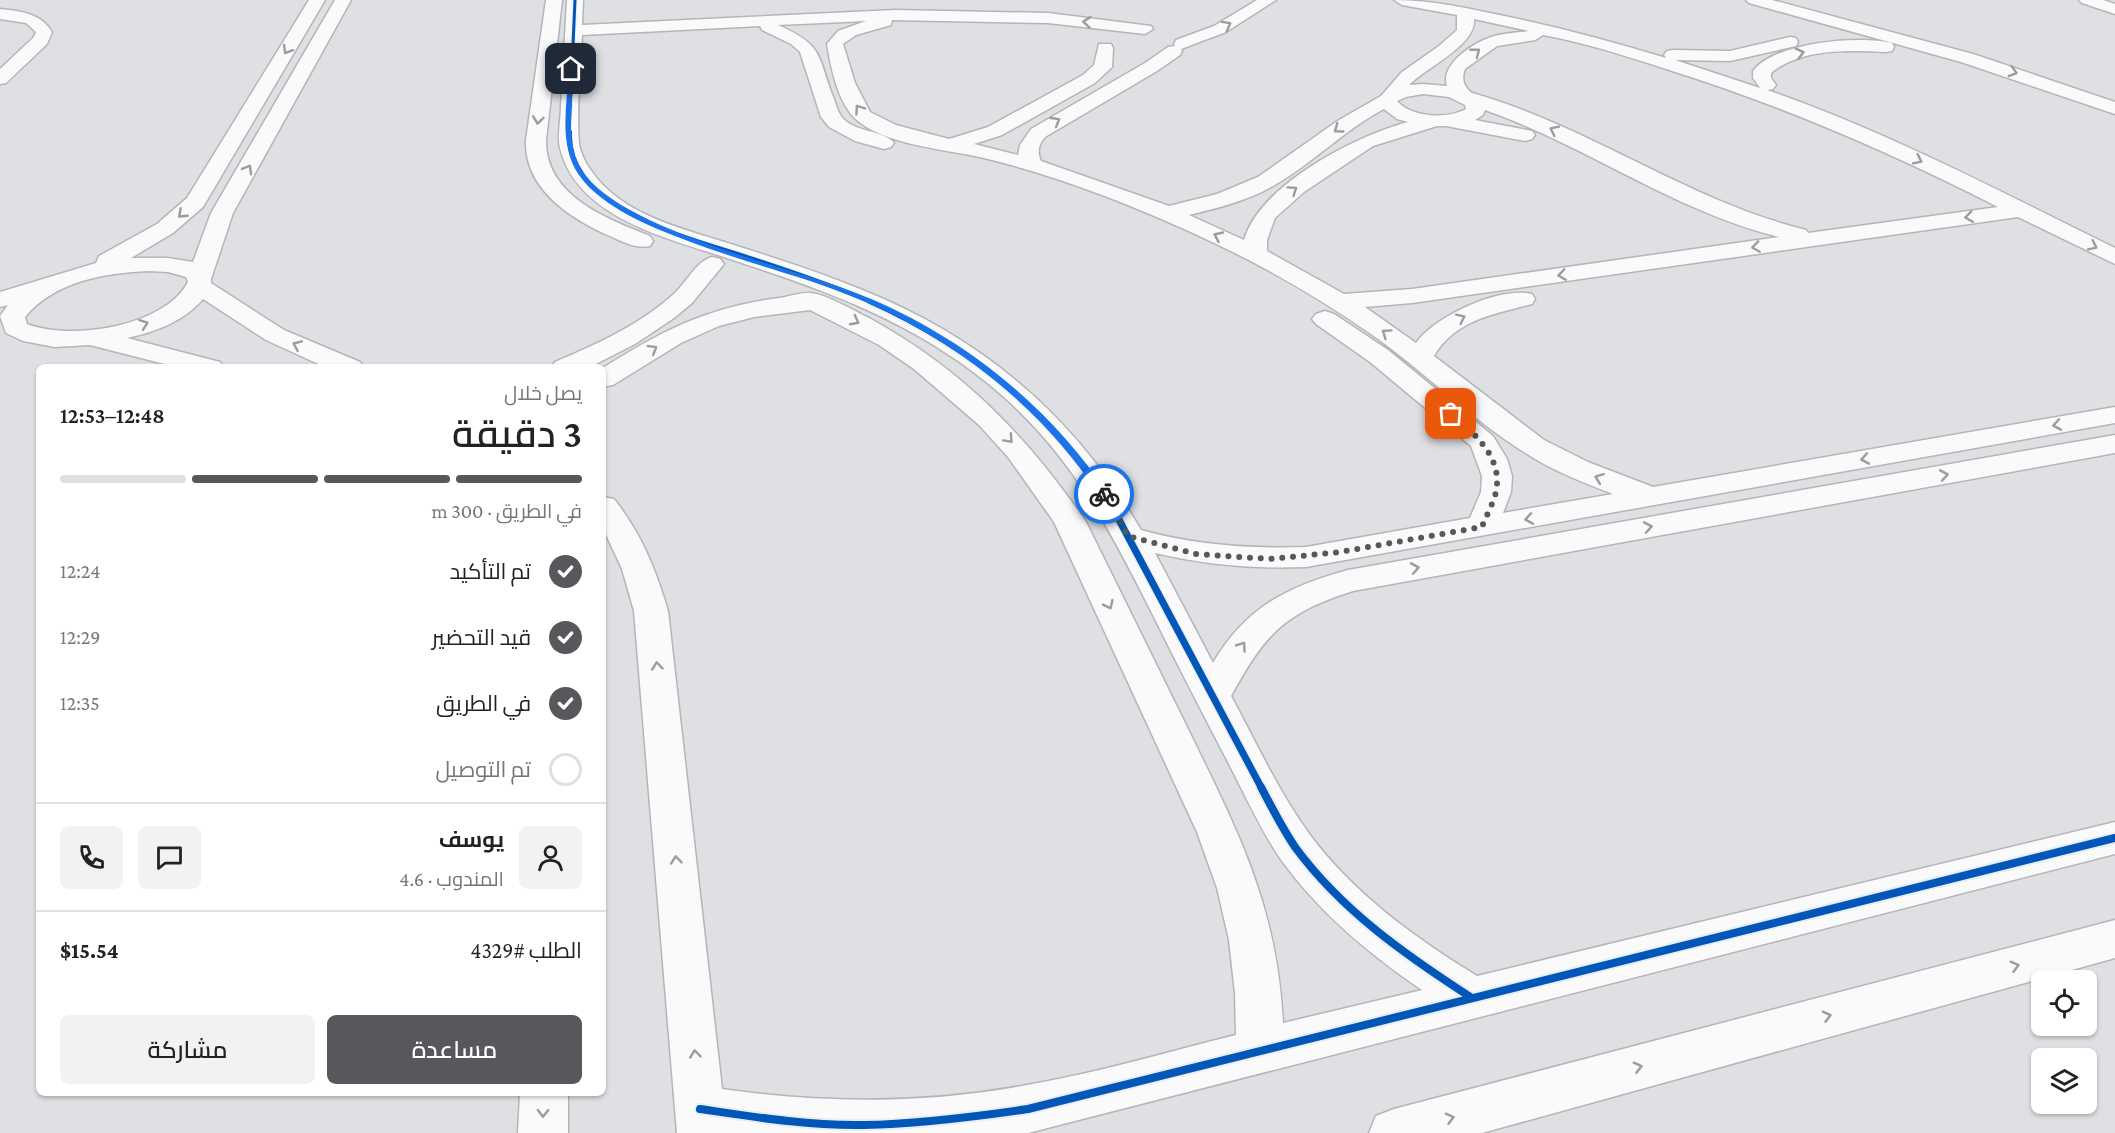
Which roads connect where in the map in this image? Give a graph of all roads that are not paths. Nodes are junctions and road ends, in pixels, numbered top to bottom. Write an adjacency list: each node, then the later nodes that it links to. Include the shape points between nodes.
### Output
1 (317, 0): 43 (street, one-way to 43, via 195,202 161,232)
2 (360, 0): 10 (street)
3 (554, 0): 42 (street, one-way to 42, via 535,147 542,172 562,197 596,220 643,242)
4 (575, 0): 20 (street)
5 (1268, 0): 22 (street, one-way to 5)
6 (1402, 0): 13 (street)
7 (1443, 0): 23 (street)
8 (1754, 0): 11 (street)
9 (2087, 0): 12 (street)
10 (341, 4): 44 (street, one-way to 10, via 222,213)
11 (1804, 7): 23 (street, via 1817,30 1805,38 1730,56); 24 (street); 27 (street, via 2000,54)
12 (2115, 9)
13 (1463, 12): 19 (street); 28 (street, via 1467,23 1462,34 1410,73)
14 (885, 22): 17 (street); 21 (street, via 1018,25 1053,29); 32 (street, one-way to 14, via 883,127 857,110 835,44 851,31)
15 (6, 26): 16 (street); 16 (street, via 29,19)
16 (43, 27): 25 (street, via 41,40)
17 (768, 27): 20 (street); 60 (street, via 797,40 808,50 831,117 843,129 1011,174 1151,225 1290,297 1379,356 1482,442 1497,476 1496,492)
18 (1153, 29): 20 (street, one-way to 20, via 1047,18 895,15); 21 (street, via 1122,30 1104,35); 22 (street, via 1175,35 1181,40)
19 (1568, 36): 29 (street, one-way to 19, via 1455,84 1454,72 1483,46 1517,36); 34 (street, one-way to 34, via 1672,66 1811,114 1888,145)
20 (573, 40): 61 (street, via 569,146 582,176 597,191 616,206 671,232 841,289 888,310 976,361 1054,429 1088,471)
21 (1097, 44): 22 (street, via 1132,55); 32 (street, via 1103,67 1089,79 995,131)
22 (1178, 48): 33 (street, one-way to 22, via 1027,149 1038,133 1151,68)
23 (1673, 55): 26 (street)
24 (1968, 58): 26 (street, one-way to 24, via 1762,78 1767,65 1827,48 1898,48); 30 (street, one-way to 30)
25 (0, 79)
26 (1767, 85): 36 (street, via 1910,141)
27 (2115, 91)
28 (1391, 97): 29 (street, via 1423,89); 31 (street, via 1390,106 1396,111 1416,118); 35 (street, one-way to 35, via 1351,119 1264,182)
29 (1466, 97): 31 (street, via 1474,102 1476,111 1465,118); 38 (street, one-way to 29, via 1771,229 1728,214 1537,122)
30 (2115, 108)
31 (1442, 120): 37 (street, via 1535,138 1679,206); 40 (street, one-way to 31, via 1256,232 1263,218 1287,194 1360,145)
32 (953, 144): 33 (street)
33 (1032, 165): 35 (street)
34 (2019, 210): 36 (street); 38 (street, one-way to 38)
35 (1166, 213): 40 (street, one-way to 35)
36 (2050, 216): 39 (street, via 2082,222); 41 (street, one-way to 41); 51 (street, one-way to 36, via 1439,331 1466,315 1499,304)
37 (1710, 237): 38 (street, one-way to 37); 47 (street, one-way to 47, via 1412,296)
38 (1820, 238)
39 (2115, 238)
40 (1255, 254): 47 (street)
41 (2115, 257)
42 (712, 264): 46 (street); 54 (street, via 672,309)
43 (70, 278): 44 (street, via 147,263 182,267 193,272); 45 (street); 49 (street, via 37,293 20,305 12,317 15,328 27,336)
44 (199, 283): 48 (street, one-way to 44, via 161,318 193,297); 53 (street, one-way to 44, via 274,335)
45 (0, 300)
46 (814, 302): 55 (street, one-way to 46, via 697,325 755,309); 66 (street, one-way to 66, via 885,338 954,386 1017,447 1070,522 1234,870 1256,955)
47 (1339, 302): 51 (street, one-way to 47)
48 (83, 339): 49 (street); 52 (street)
49 (48, 340): 50 (street)
50 (0, 342)
51 (1420, 358): 58 (street, one-way to 51, via 1589,474 1534,446)
52 (197, 364)
53 (342, 364)
54 (572, 364)
55 (606, 377)
56 (2115, 415): 58 (street, one-way to 58)
57 (2115, 444): 62 (street, one-way to 57, via 1242,644 1264,621 1295,600 1348,581)
58 (1654, 497): 60 (street, one-way to 60)
59 (606, 510): 68 (street, one-way to 59, via 651,611 634,556)
60 (1482, 527): 61 (street, via 1340,552 1270,559 1196,554)
61 (1128, 536): 62 (street)
62 (1212, 696): 65 (street, via 1273,810 1298,850 1331,889 1418,964)
63 (2115, 838): 65 (street)
64 (2115, 939): 70 (street, one-way to 64)
65 (1472, 998): 66 (street)
66 (1260, 1053): 68 (street, via 1028,1109 945,1121 862,1125)
67 (544, 1096): 69 (street, one-way to 69)
68 (701, 1121)
69 (543, 1133)
70 (1394, 1133)

